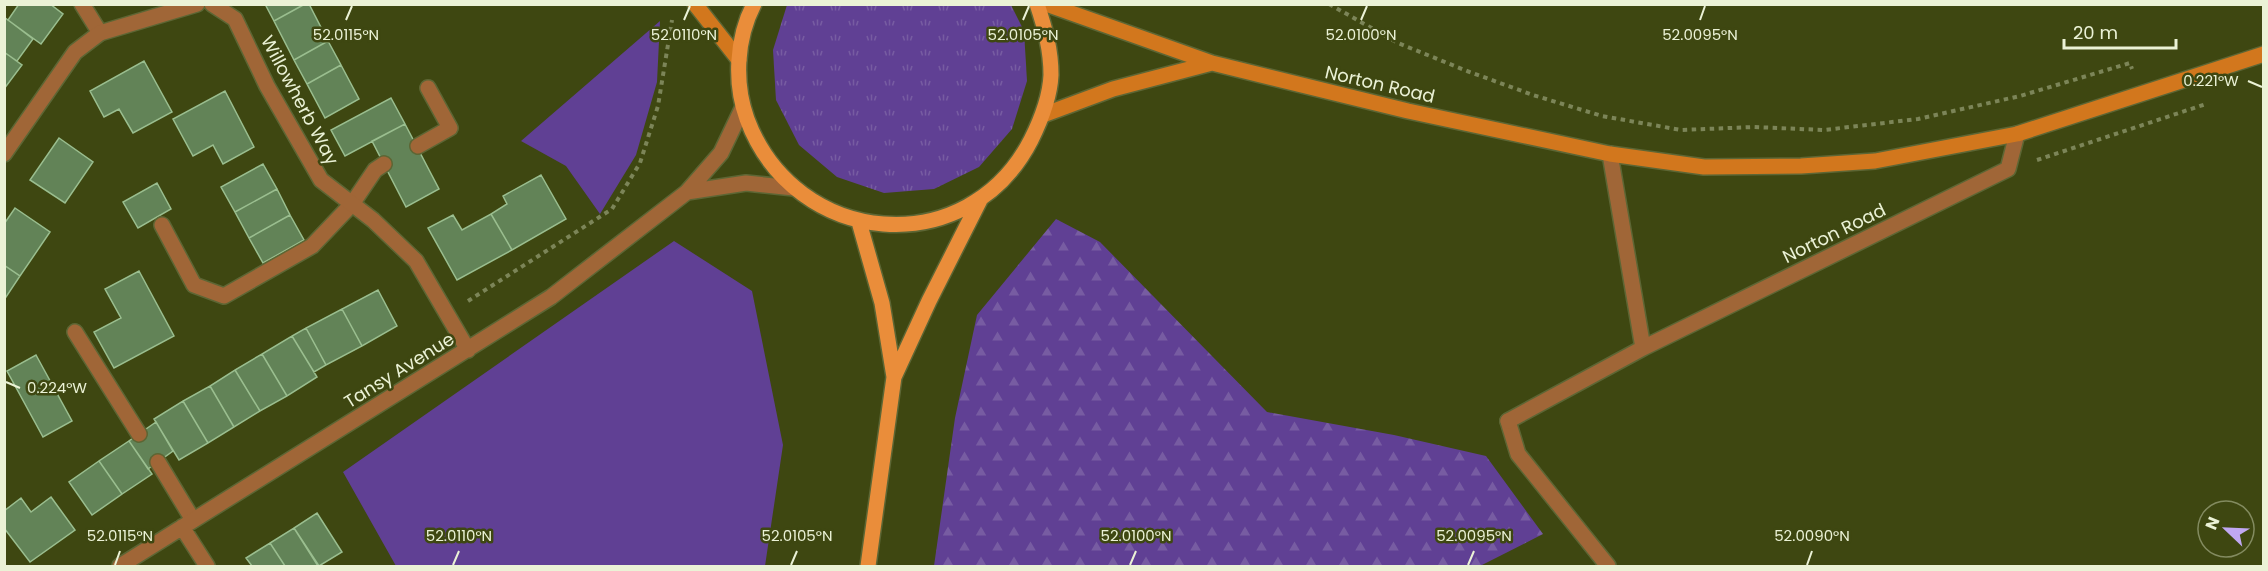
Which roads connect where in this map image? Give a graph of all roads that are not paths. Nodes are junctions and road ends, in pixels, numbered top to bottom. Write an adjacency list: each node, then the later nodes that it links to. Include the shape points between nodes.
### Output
1 (82, 4): 8 (street)
2 (197, 4): 8 (street)
3 (212, 4): 23 (street, Willowherb Way, via 235,19 267,86 321,180)
4 (695, 4): 10 (street)
5 (754, 4): 10 (main road, via 747,17)
6 (1037, 4): 14 (main road, via 1048,38 1051,77)
7 (1046, 4): 11 (street, Norton Road)
8 (100, 33): 17 (street, via 75,52)
9 (2264, 54): 15 (street, Norton Road)
10 (739, 60): 13 (main road)
11 (1212, 63): 14 (street, Norton Road, via 1113,89); 18 (street, Norton Road, via 1408,111)
12 (428, 88): 16 (street, via 450,128)
13 (743, 107): 20 (main road, via 755,138 773,167); 21 (street, Tansy Avenue, via 721,153)
14 (1043, 115): 22 (main road, via 1019,162)
15 (2017, 134): 18 (street, Norton Road, via 1875,161 1801,166 1704,167); 27 (street, Norton Road, via 2008,170)
16 (418, 146)
17 (4, 154)
18 (1610, 154): 27 (street)
19 (384, 164): 23 (street, via 375,170)
20 (794, 188): 21 (street, Tansy Avenue, via 746,183); 24 (main road, via 831,211)
21 (687, 192): 28 (street, Tansy Avenue, via 550,297)
22 (981, 198): 24 (main road, via 945,217 906,225); 29 (main road)
23 (352, 204): 25 (street, via 312,246 224,296 194,285); 28 (street, Willowherb Way, via 416,261)
24 (859, 222): 29 (main road, via 882,303)
25 (162, 225)
26 (75, 332): 30 (street)
27 (1644, 348): 36 (street, Norton Road, via 1508,421 1518,454)
28 (468, 350): 32 (street, Tansy Avenue)
29 (894, 377): 35 (main road)
30 (139, 434)
31 (158, 462): 32 (street)
32 (188, 523): 33 (street, Tansy Avenue); 34 (street)
33 (120, 567)
34 (207, 567)
35 (868, 567)
36 (1608, 567)

